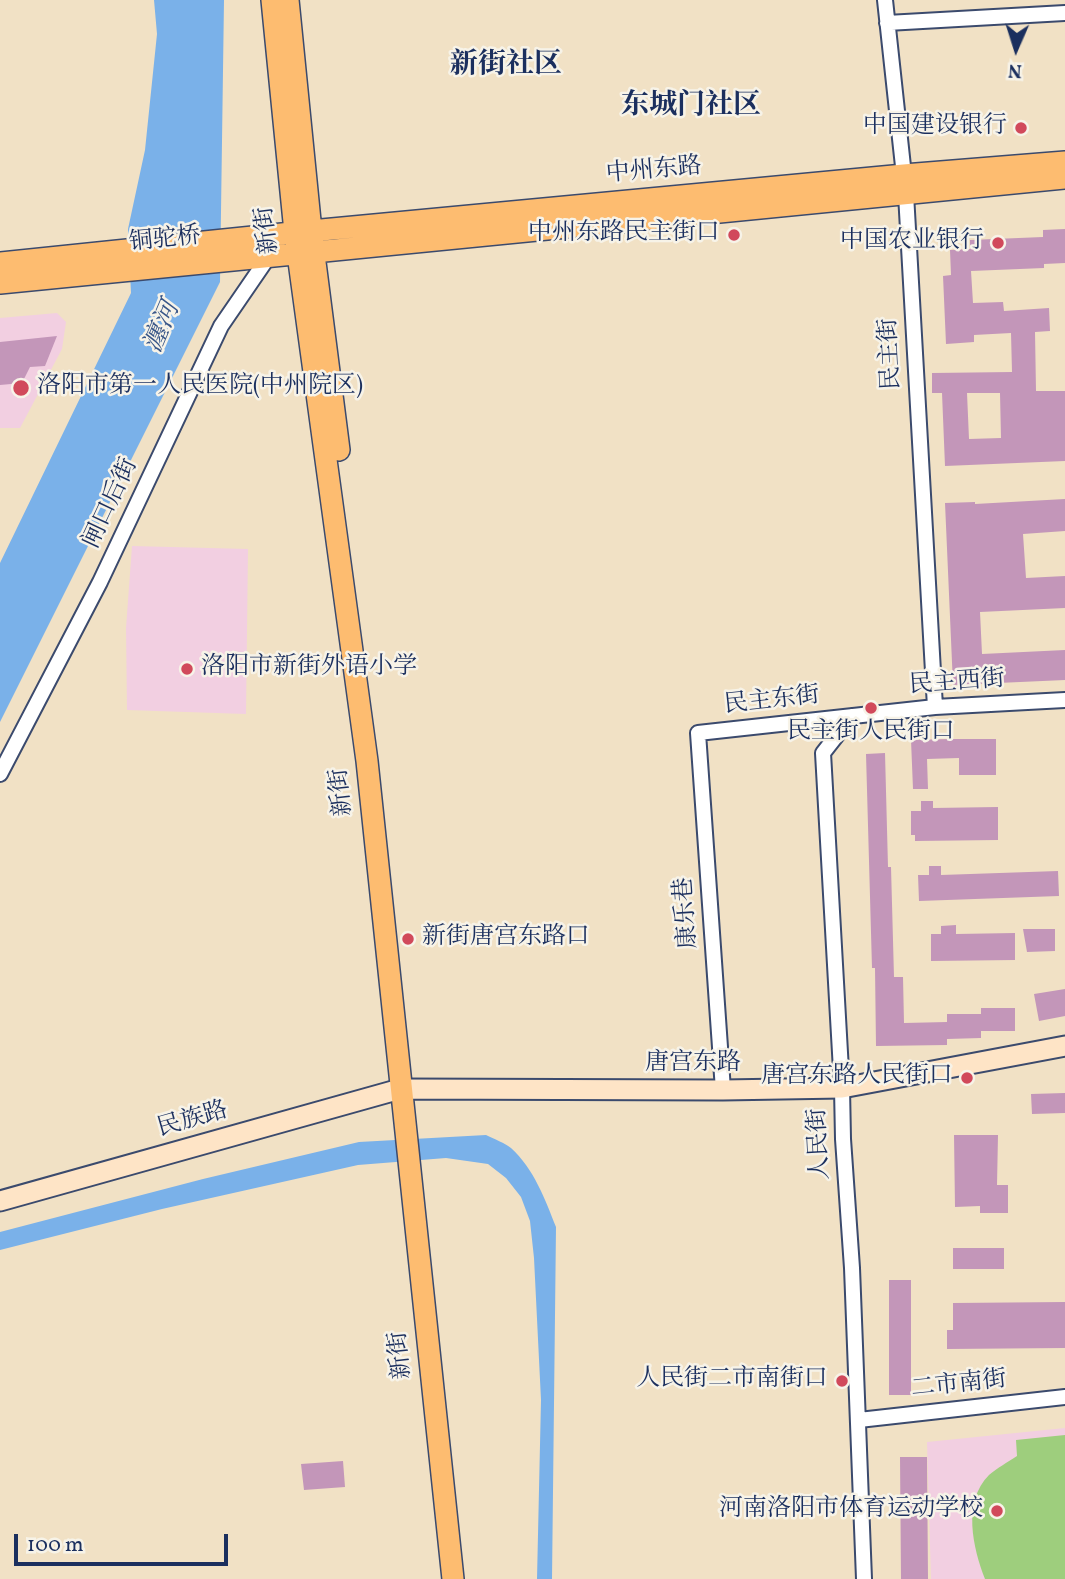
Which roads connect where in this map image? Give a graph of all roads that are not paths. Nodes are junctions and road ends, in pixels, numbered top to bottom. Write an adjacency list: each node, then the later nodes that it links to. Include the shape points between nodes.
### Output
1 (272, 0): 9 (main road, 新街)
2 (288, 0): 9 (main road)
3 (885, 0): 5 (street, 民主街)
4 (1065, 13): 5 (street)
5 (887, 23): 8 (street, 民主街)
6 (1065, 162): 8 (main road, 中州东路)
7 (1065, 178): 8 (main road, 中州东路)
8 (905, 185): 9 (main road, 中州东路); 14 (street, 民主街)
9 (305, 242): 10 (main road, 中州东路); 20 (main road, 新街)
10 (256, 251): 11 (main road, 铜驼桥, via 91,255); 12 (main road, 铜驼桥); 17 (street, 闸口后街, via 100,582)
11 (0, 263)
12 (0, 284)
13 (1065, 700): 14 (street, 民主西街)
14 (935, 707): 15 (street, 民主西街)
15 (852, 716): 16 (street, 民主东街); 19 (street, 人民街, via 823,753)
16 (698, 733): 21 (street, 康乐巷)
17 (0, 774)
18 (1065, 1045): 19 (street, 唐宫东路)
19 (842, 1088): 21 (street, 唐宫东路); 25 (street, 人民街)
20 (407, 1089): 21 (street, 唐宫东路); 22 (main road, 新街); 23 (street, 民族路)
21 (723, 1090)
22 (417, 1179): 26 (main road, 新街); 27 (main road, 新街)
23 (0, 1201)
24 (1065, 1397): 25 (street, 二市南街)
25 (859, 1420): 28 (street, 人民街)
26 (453, 1579)
27 (467, 1579)
28 (864, 1579)

